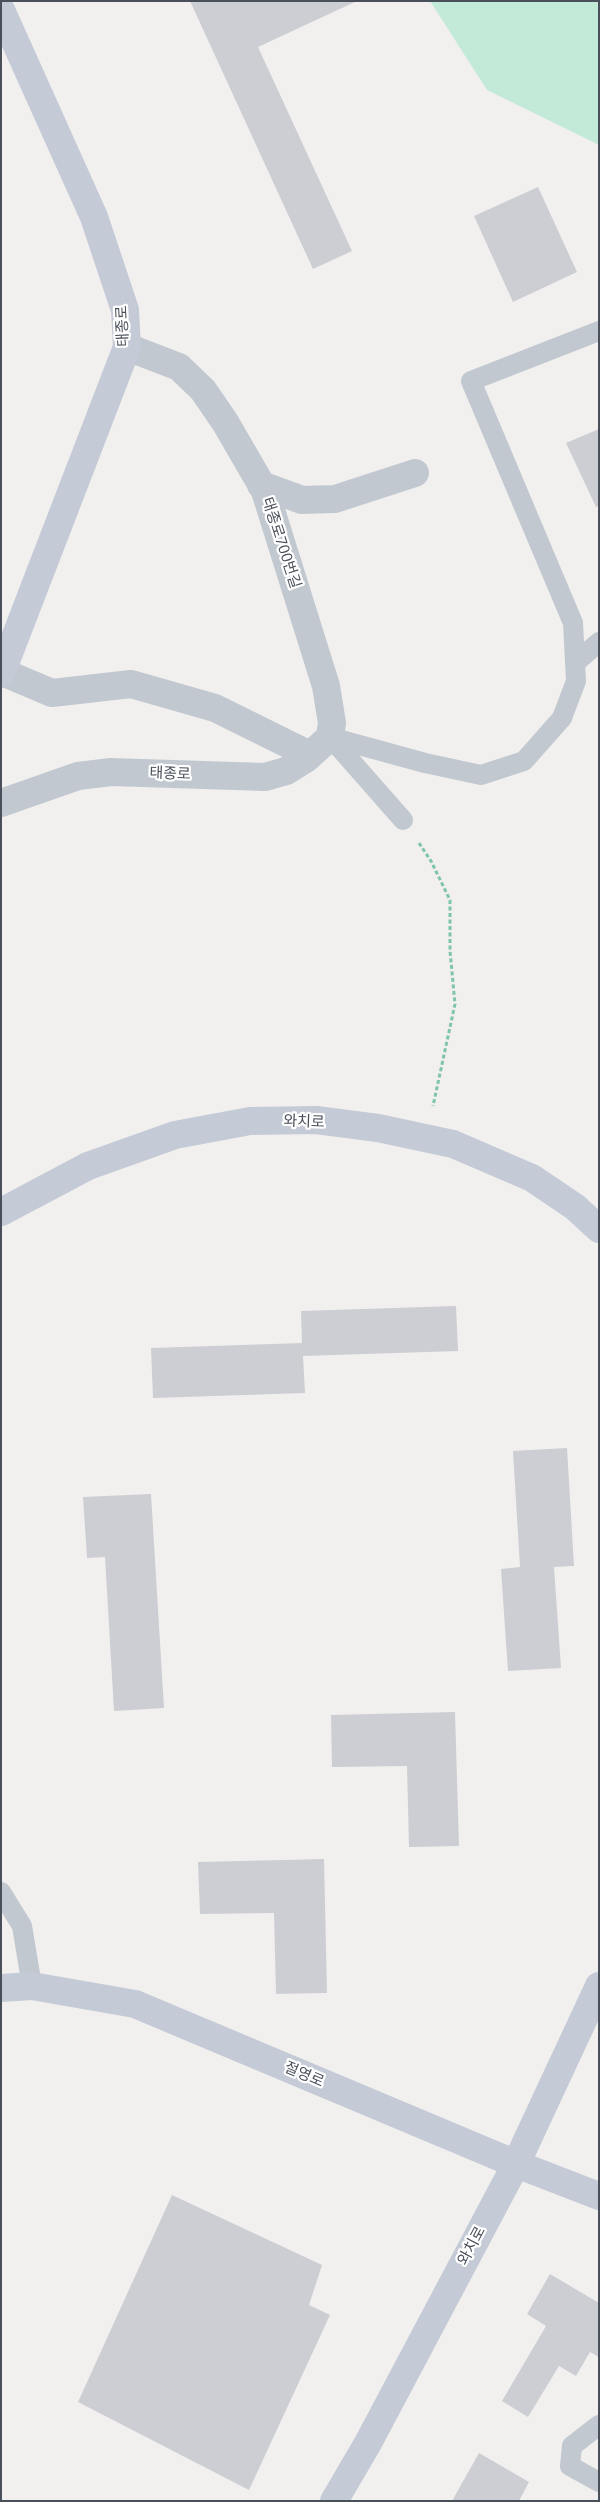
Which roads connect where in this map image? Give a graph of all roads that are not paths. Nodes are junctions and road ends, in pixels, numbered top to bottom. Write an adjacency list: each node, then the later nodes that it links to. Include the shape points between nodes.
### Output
1 (1, 10): 3 (main road, 태종로, via 94,216 125,310)
2 (599, 331): 7 (lane, via 472,381 573,622)
3 (127, 347): 5 (street, 태종로700번길, via 179,368 203,390); 8 (main road, 태종로)
4 (415, 472): 5 (street, via 334,499 302,500)
5 (261, 485): 9 (street, 태종로700번길, via 326,686 332,722)
6 (599, 642): 7 (lane)
7 (575, 663): 9 (lane, via 576,681 562,718 524,760 481,775)
8 (2, 673): 10 (street, via 52,693 132,684 215,708)
9 (330, 737): 10 (street, 태종로); 12 (lane)
10 (310, 755): 11 (street, 태종로, via 286,771 266,777 111,772 78,776)
11 (1, 803)
12 (403, 820)
13 (1, 1212): 14 (main road, 와치로, via 88,1166 176,1135 250,1121 316,1120 378,1128 453,1144 532,1178 575,1207)
14 (599, 1229)
15 (1, 1892): 16 (lane, via 22,1926)
16 (32, 1986): 18 (main road, 절영로); 19 (main road, 절영로, via 136,2004)
17 (599, 1986): 19 (main road, 와치로)
18 (1, 1988)
19 (516, 2164): 20 (main road, 절영로); 23 (main road, 와치로)
20 (599, 2196)
21 (599, 2425): 22 (lane, via 572,2446 570,2466)
22 (599, 2482)
23 (334, 2501)

